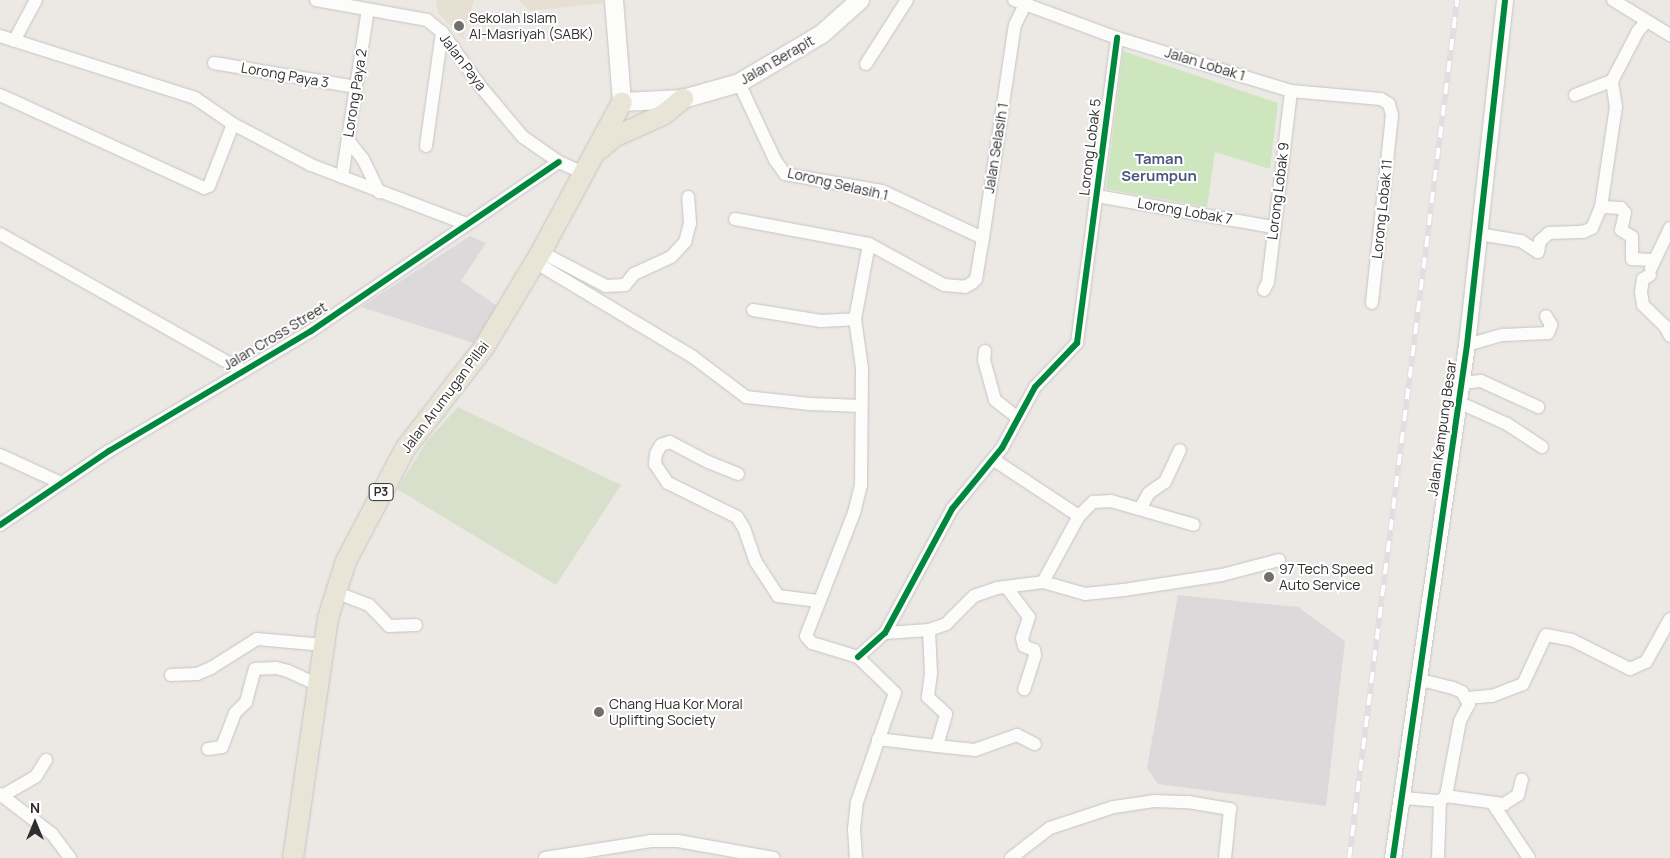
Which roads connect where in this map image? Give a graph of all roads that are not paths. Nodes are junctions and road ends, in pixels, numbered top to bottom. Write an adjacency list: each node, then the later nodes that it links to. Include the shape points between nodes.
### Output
1 (36, 0): 15 (street)
2 (316, 0): 9 (street, Jalan Paya)
3 (614, 0): 25 (main road)
4 (860, 0): 19 (main road, Jalan Berapit, via 822,34)
5 (907, 0): 17 (street)
6 (1505, 0): 43 (street, Jalan Kampung Besar)
7 (1613, 0): 10 (street)
8 (1022, 2): 14 (street, Jalan Lobak 1); 44 (street, Jalan Selasih 1, via 1015,25)
9 (368, 10): 11 (street, Jalan Paya, via 427,20); 20 (street, Lorong Paya 2)
10 (1647, 21): 12 (street); 18 (street)
11 (442, 32): 29 (street); 31 (street, Jalan Paya, via 523,137)
12 (1670, 35)
13 (0, 36): 15 (street)
14 (1117, 38): 21 (street, Jalan Lobak 1); 35 (street, Lorong Lobak 5)
15 (14, 41): 27 (street, via 187,95)
16 (214, 63): 20 (street, Lorong Paya 3)
17 (866, 64)
18 (1612, 81): 23 (street); 37 (street, via 1616,107)
19 (739, 83): 24 (main road, Jalan Berapit); 44 (street, Lorong Selasih 1, via 775,160 785,174 882,191)
20 (356, 87): 28 (street, Lorong Paya 2)
21 (1291, 91): 26 (street, Jalan Lobak 1, via 1381,99 1389,104); 40 (street, Lorong Lobak 9)
22 (0, 95): 27 (street, via 204,188 209,186)
23 (1575, 95)
24 (683, 99): 25 (main road, Jalan Berapit); 30 (main road, via 663,115 614,137)
25 (622, 102): 30 (main road, Jalan Arumugan Pillai / P3)
26 (1392, 115): 49 (street, Lorong Lobak 11)
27 (233, 124): 33 (street, via 311,165)
28 (348, 140): 33 (street, Lorong Paya 2); 34 (street, via 363,159)
29 (426, 146)
30 (596, 153): 32 (main road, Jalan Arumugan Pillai / P3)
31 (559, 162): 32 (street, Jalan Paya); 39 (street, Jalan Cross Street)
32 (584, 173): 46 (main road, Jalan Arumugan Pillai / P3)
33 (342, 177): 34 (street)
34 (379, 192): 39 (street)
35 (1097, 196): 40 (street, Lorong Lobak 7); 61 (street, Lorong Lobak 5, via 1077,343 1034,387)
36 (688, 197): 46 (street, via 690,223 685,242 671,257 634,274 625,285 606,286)
37 (1601, 207): 43 (street, via 1588,231 1549,233 1540,241 1538,252 1521,241); 47 (street, via 1621,208 1625,213 1621,230 1632,237 1632,260)
38 (736, 219): 45 (street)
39 (466, 224): 56 (street, Jalan Cross Street, via 310,331)
40 (1273, 227): 48 (street, Lorong Lobak 9)
41 (1670, 228): 47 (street)
42 (0, 234): 56 (street)
43 (1479, 234): 54 (street, Jalan Kampung Besar)
44 (983, 238): 45 (street, Jalan Selasih 1, via 976,278 965,287 944,285)
45 (869, 244): 52 (street)
46 (538, 257): 59 (street, via 693,357 746,397); 75 (main road, Jalan Arumugan Pillai / P3, via 484,347 405,449 365,521)
47 (1652, 260): 53 (street, via 1651,277 1643,279 1640,292 1643,305 1665,326)
48 (1264, 290)
49 (1372, 303)
50 (753, 310): 52 (street, via 821,321)
51 (1546, 316): 54 (street, via 1551,325 1548,333 1503,335)
52 (855, 319): 59 (street, via 862,368)
53 (1670, 336)
54 (1467, 346): 57 (street, Jalan Kampung Besar)
55 (985, 351): 61 (street, via 984,360 995,400)
56 (243, 371): 67 (street, Jalan Cross Street)
57 (1460, 383): 58 (street, Jalan Kampung Besar); 60 (street, via 1481,381)
58 (1458, 402): 62 (street, via 1507,424); 84 (street, Jalan Kampung Besar)
59 (860, 406): 76 (street, via 860,485 854,512)
60 (1538, 408)
61 (1018, 418): 65 (street, Lorong Lobak 5)
62 (1542, 447)
63 (1180, 450): 68 (street, via 1165,482 1149,493)
64 (0, 455): 67 (street)
65 (994, 460): 69 (street); 80 (street, Lorong Lobak 5, via 952,509)
66 (738, 474): 76 (street, via 670,442 661,445 656,454 655,464 668,482 736,517 778,596)
67 (61, 483): 70 (street, Jalan Cross Street)
68 (1140, 509): 69 (street, via 1101,500 1086,506); 71 (street)
69 (1079, 516): 73 (street)
70 (0, 525)
71 (1194, 525)
72 (1279, 560): 73 (street, via 1222,575 1085,594)
73 (1043, 582): 74 (street)
74 (1007, 588): 79 (street, via 974,596 946,624); 86 (street, via 1029,617 1022,638 1024,646 1034,650 1035,656)
75 (335, 592): 78 (street, via 369,605 389,626); 81 (main road, Jalan Arumugan Pillai / P3)
76 (818, 601): 82 (street, via 807,641)
77 (1670, 619): 87 (street, via 1646,662 1630,669 1572,640 1546,635 1523,684 1492,696)
78 (416, 625)
79 (929, 630): 80 (street); 90 (street, via 932,673 928,697 946,714)
80 (885, 633): 82 (street, Lorong Lobak 5)
81 (324, 645): 83 (street, via 257,638 211,668 197,674); 85 (main road, Jalan Arumugan Pillai / P3)
82 (858, 657): 88 (street, via 896,693)
83 (171, 676)
84 (1421, 680): 87 (street, via 1453,688); 95 (street, Jalan Kampung Besar)
85 (320, 686): 91 (street, via 288,671 255,669 246,702 235,713 222,747); 100 (main road, Jalan Arumugan Pillai / P3)
86 (1024, 689)
87 (1467, 698): 96 (street, via 1469,704 1460,721)
88 (878, 739): 90 (street); 103 (street, via 857,802 854,829)
89 (1035, 744): 90 (street, via 1017,735 975,750)
90 (938, 746)
91 (208, 749)
92 (46, 760): 94 (street, via 36,776)
93 (1522, 779): 97 (street, via 1518,795 1504,804)
94 (1, 795): 99 (street, via 52,834)
95 (1404, 798): 96 (street); 106 (street, Jalan Kampung Besar)
96 (1443, 799): 97 (street); 107 (street)
97 (1493, 804): 108 (street)
98 (745, 856): 101 (street, via 678,841 651,841); 102 (street)
99 (70, 858)
100 (293, 858)
101 (544, 858)
102 (773, 858)
103 (856, 858)
104 (1011, 858): 105 (street, via 1050,828 1106,809 1154,802 1188,802 1230,809)
105 (1224, 858)
106 (1394, 858)
107 (1438, 858)
108 (1529, 858)

